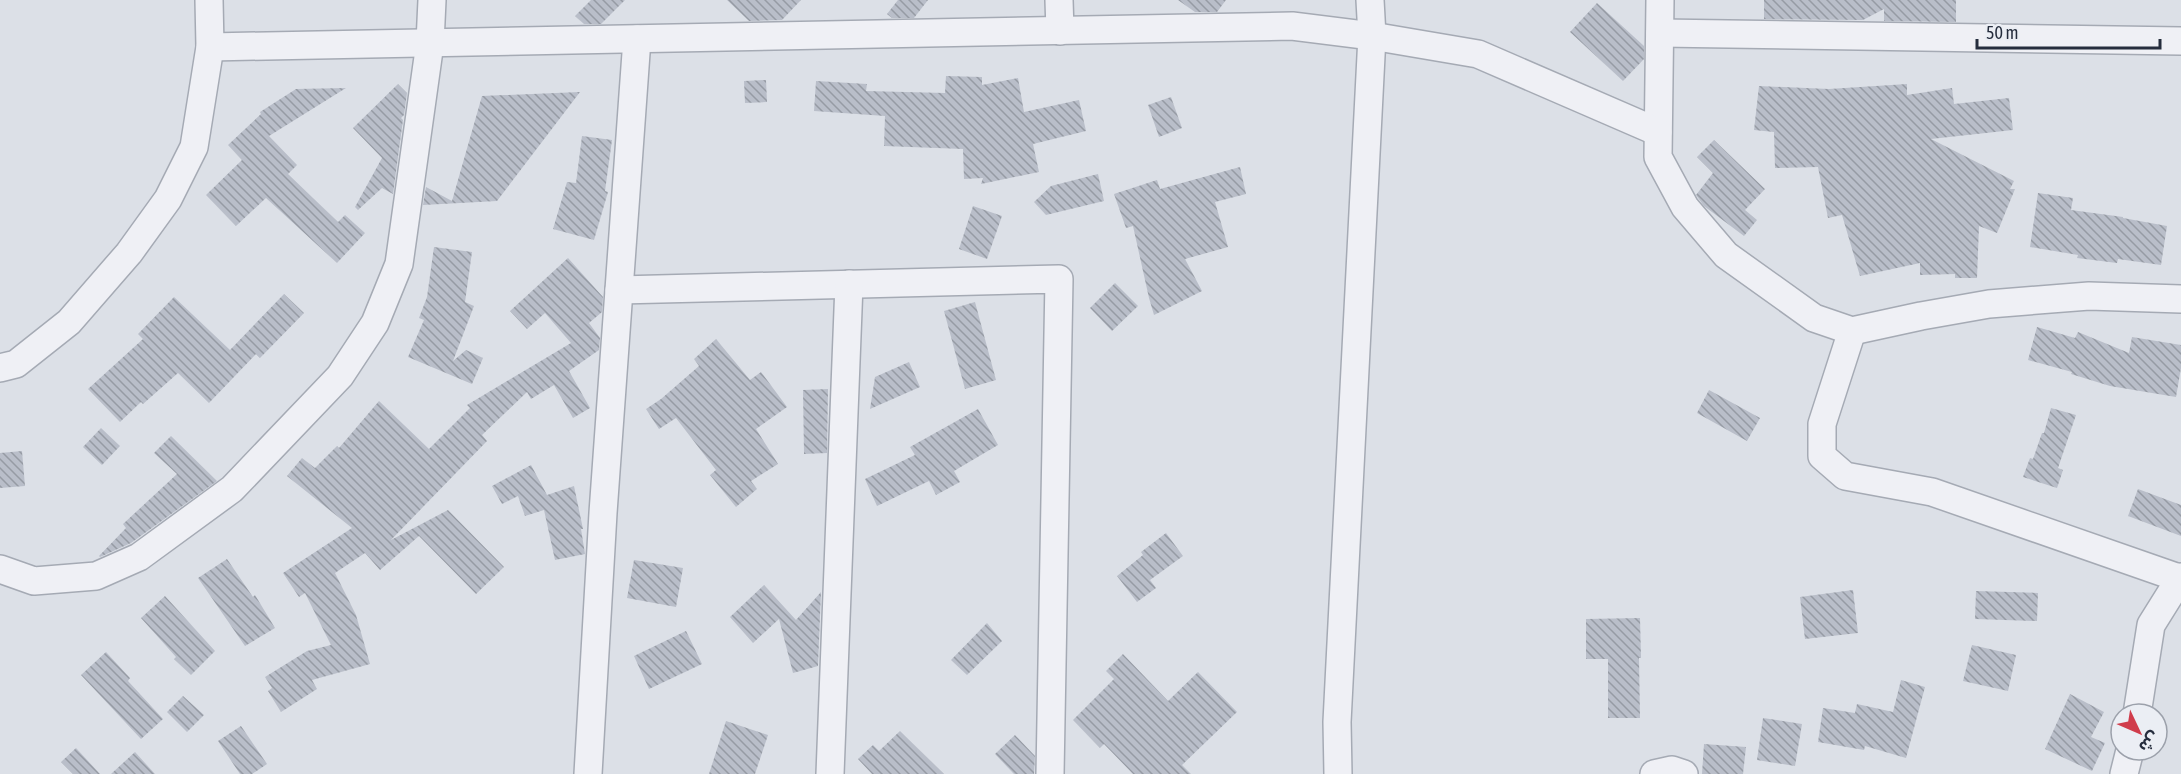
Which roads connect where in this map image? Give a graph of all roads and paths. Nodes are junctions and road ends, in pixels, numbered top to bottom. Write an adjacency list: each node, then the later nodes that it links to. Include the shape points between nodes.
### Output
1 (209, 0): 12 (street)
2 (432, 0): 11 (street)
3 (1059, 0): 6 (street)
4 (1370, 0): 8 (street)
5 (1660, 0): 7 (street)
6 (1060, 31): 8 (street, via 1292,26); 9 (street)
7 (1660, 33): 10 (street); 13 (street)
8 (1372, 36): 13 (street, via 1478,54); 25 (street, via 1337,722)
9 (637, 39): 11 (street); 15 (street)
10 (2181, 41)
11 (430, 43): 12 (street); 19 (street, via 399,264 375,323 340,376 232,489 140,557 96,576 34,580)
12 (210, 47): 18 (street, via 194,147 168,199 129,253 69,322 16,364)
13 (1658, 132): 17 (street, via 1658,157 1685,207 1726,255 1814,318)
14 (849, 284): 15 (street); 23 (street); 24 (street, via 1059,279)
15 (619, 290): 22 (street)
16 (2181, 299): 17 (street, via 2090,296 1989,304)
17 (1852, 332): 20 (street, via 1822,424 1821,456 1845,476 1932,492)
18 (0, 368)
19 (0, 570)
20 (2180, 578): 21 (street, via 2151,625)
21 (2139, 702)
22 (588, 774)
23 (830, 774)
24 (1050, 774)
25 (1338, 774)
26 (1654, 774): 27 (street, via 1672,770)
27 (1684, 774)

